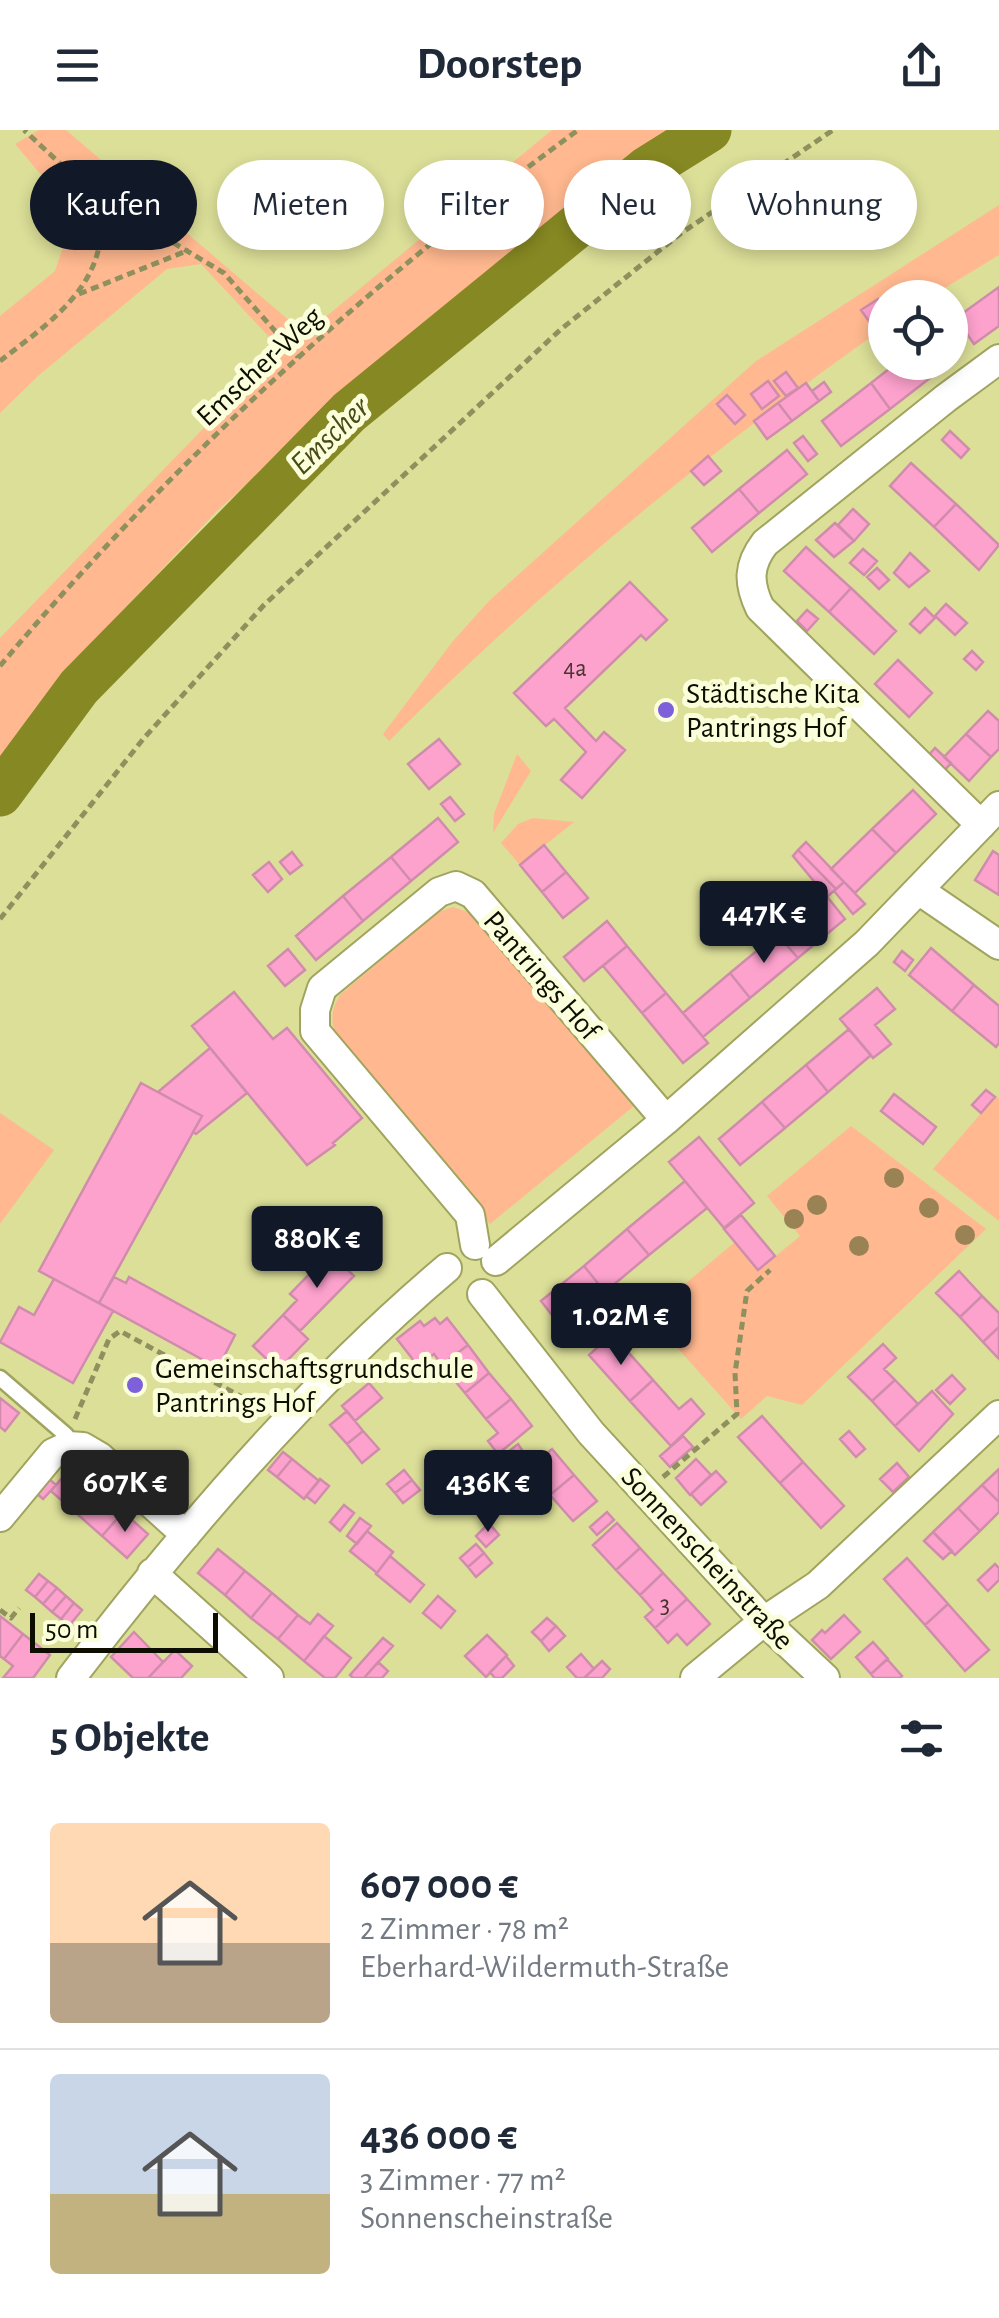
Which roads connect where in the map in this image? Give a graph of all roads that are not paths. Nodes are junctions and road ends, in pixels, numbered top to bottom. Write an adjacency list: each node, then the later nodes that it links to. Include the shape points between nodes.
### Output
1 (999, 359): 2 (street, via 765,543 750,573 760,608)
2 (990, 815): 3 (street)
3 (920, 890): 4 (street); 5 (street)
4 (999, 944)
5 (666, 1120): 6 (street); 6 (street, Pantrings Hof, via 473,894 456,886 438,892 322,988 315,1032 470,1215)
6 (486, 1253): 7 (street, via 462,1247); 8 (street, via 496,1281)
7 (447, 1268): 8 (street, via 457,1291); 13 (street, via 294,1416)
8 (482, 1294): 15 (street, Sonnenscheinstraße, via 591,1433)
9 (0, 1378): 11 (lane, via 66,1435)
10 (999, 1414): 15 (street, via 818,1584)
11 (68, 1446): 12 (street, via 53,1453); 13 (street, via 100,1457)
12 (0, 1518)
13 (186, 1535): 14 (street)
14 (152, 1573): 16 (street); 17 (street)
15 (764, 1620): 18 (street); 19 (street, Sonnenscheinstraße)
16 (72, 1678)
17 (269, 1678)
18 (696, 1678)
19 (824, 1678)

